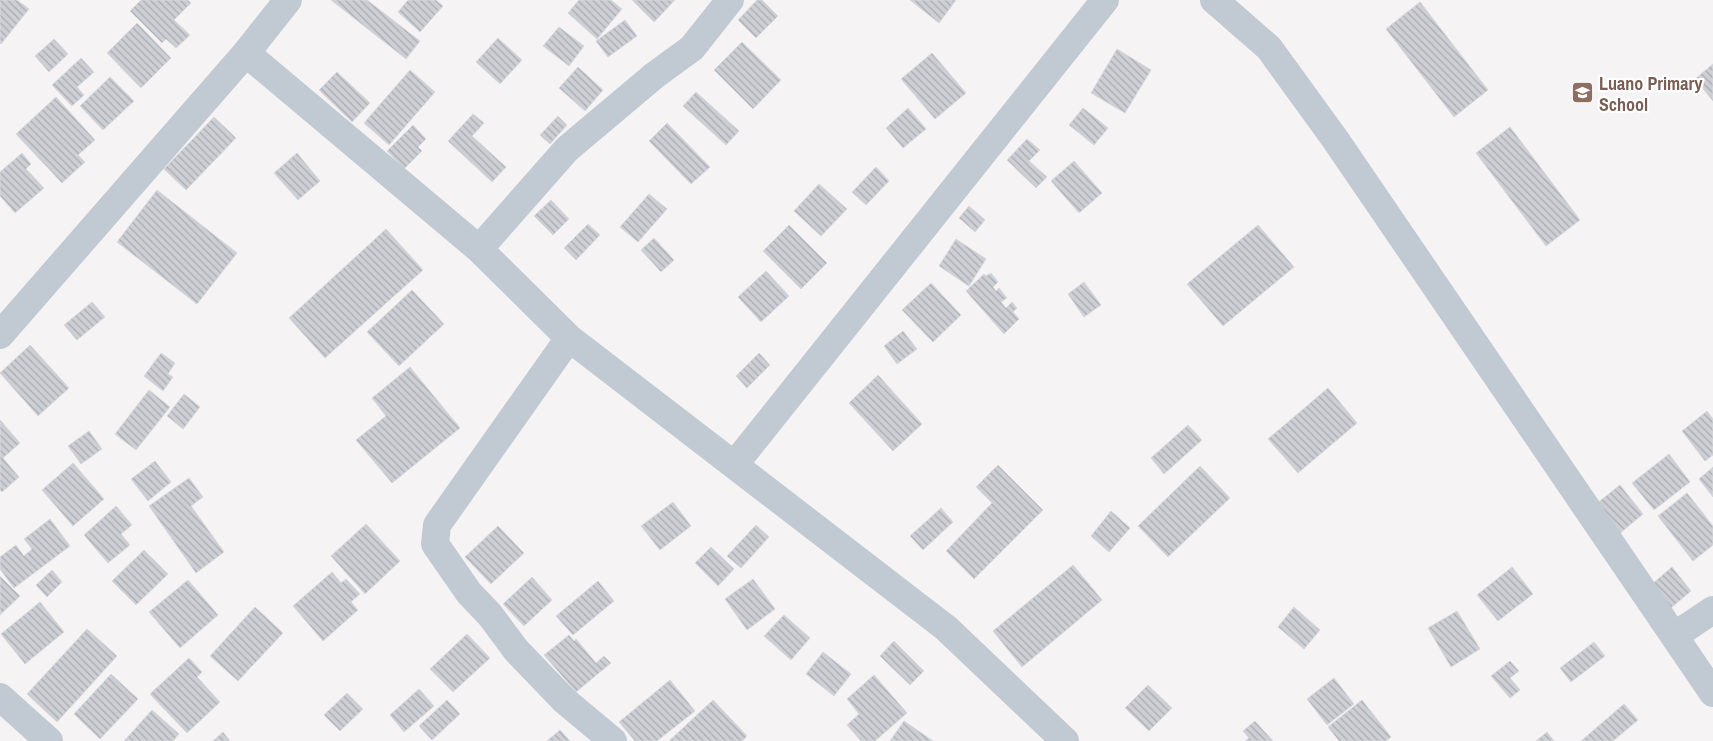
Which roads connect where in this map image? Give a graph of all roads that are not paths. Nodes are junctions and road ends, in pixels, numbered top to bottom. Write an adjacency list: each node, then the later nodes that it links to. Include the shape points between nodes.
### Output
1 (288, 0): 5 (street)
2 (730, 0): 6 (street, via 692,48 567,149)
3 (1105, 0): 9 (street)
4 (1214, 0): 11 (street, via 1269,48 1335,138)
5 (246, 53): 6 (street); 7 (street)
6 (479, 249): 8 (street)
7 (0, 336)
8 (569, 338): 9 (street); 15 (street, via 437,525 435,544 469,593 516,650 565,700)
9 (735, 464): 16 (street, via 946,628)
10 (1713, 610): 11 (street)
11 (1674, 636): 12 (street)
12 (1713, 693)
13 (0, 697): 14 (street)
14 (49, 741)
15 (614, 741)
16 (1065, 741)

